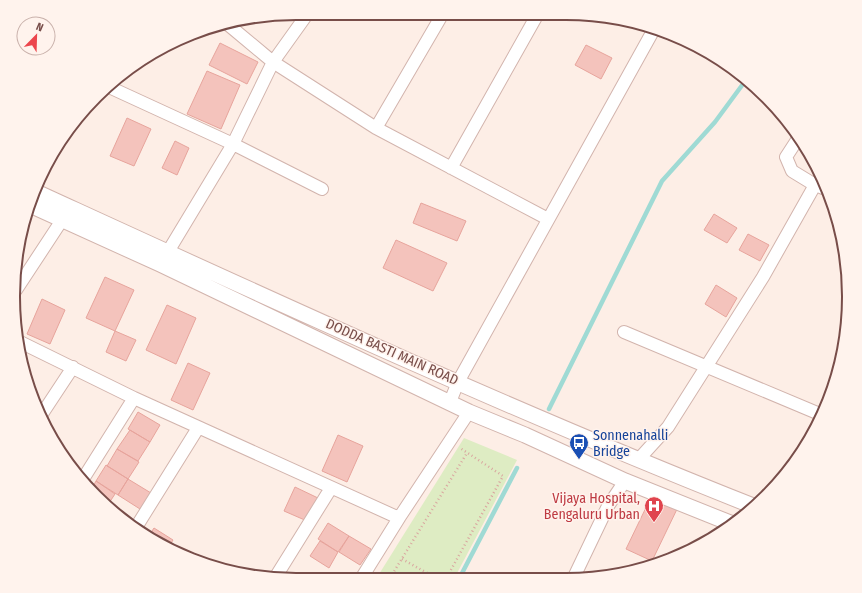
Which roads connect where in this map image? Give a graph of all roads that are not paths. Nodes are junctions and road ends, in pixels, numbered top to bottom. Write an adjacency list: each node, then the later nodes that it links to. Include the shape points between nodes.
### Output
1 (303, 20): 6 (street)
2 (439, 20): 8 (street)
3 (534, 20): 11 (street)
4 (232, 28): 6 (street)
5 (652, 34): 17 (street)
6 (273, 62): 8 (street); 9 (street)
7 (114, 89): 9 (street)
8 (376, 128): 11 (street)
9 (233, 144): 14 (street); 19 (street)
10 (795, 144): 12 (street, via 786,157 792,171)
11 (451, 168): 17 (street)
12 (814, 185): 13 (street); 24 (street, via 763,277)
13 (819, 187)
14 (322, 189)
15 (40, 194): 19 (street, DODDA BASTI MAIN ROAD)
16 (35, 207): 18 (street, DODDA BASTI MAIN ROAD)
17 (548, 219): 25 (street)
18 (62, 220): 19 (street, DODDA BASTI MAIN ROAD); 20 (street)
19 (164, 258): 25 (street, DODDA BASTI MAIN ROAD); 27 (street, DODDA BASTI MAIN ROAD)
20 (21, 283)
21 (624, 332): 24 (street)
22 (24, 344): 23 (street)
23 (73, 367): 26 (street); 28 (street)
24 (706, 367): 30 (street); 32 (street, via 668,427)
25 (458, 382): 27 (street); 32 (street, DODDA BASTI MAIN ROAD)
26 (134, 398): 31 (street); 33 (street)
27 (450, 402): 29 (street, DODDA BASTI MAIN ROAD)
28 (44, 409)
29 (469, 412): 34 (street, DODDA BASTI MAIN ROAD); 37 (street)
30 (816, 413)
31 (198, 428): 35 (street); 39 (street)
32 (638, 460): 36 (street, DODDA BASTI MAIN ROAD)
33 (86, 475)
34 (624, 481): 38 (street); 41 (street, via 608,506)
35 (331, 488): 37 (street); 40 (street)
36 (748, 504)
37 (399, 518): 42 (street)
38 (726, 521)
39 (139, 523)
40 (280, 572)
41 (581, 572)
42 (365, 573)

